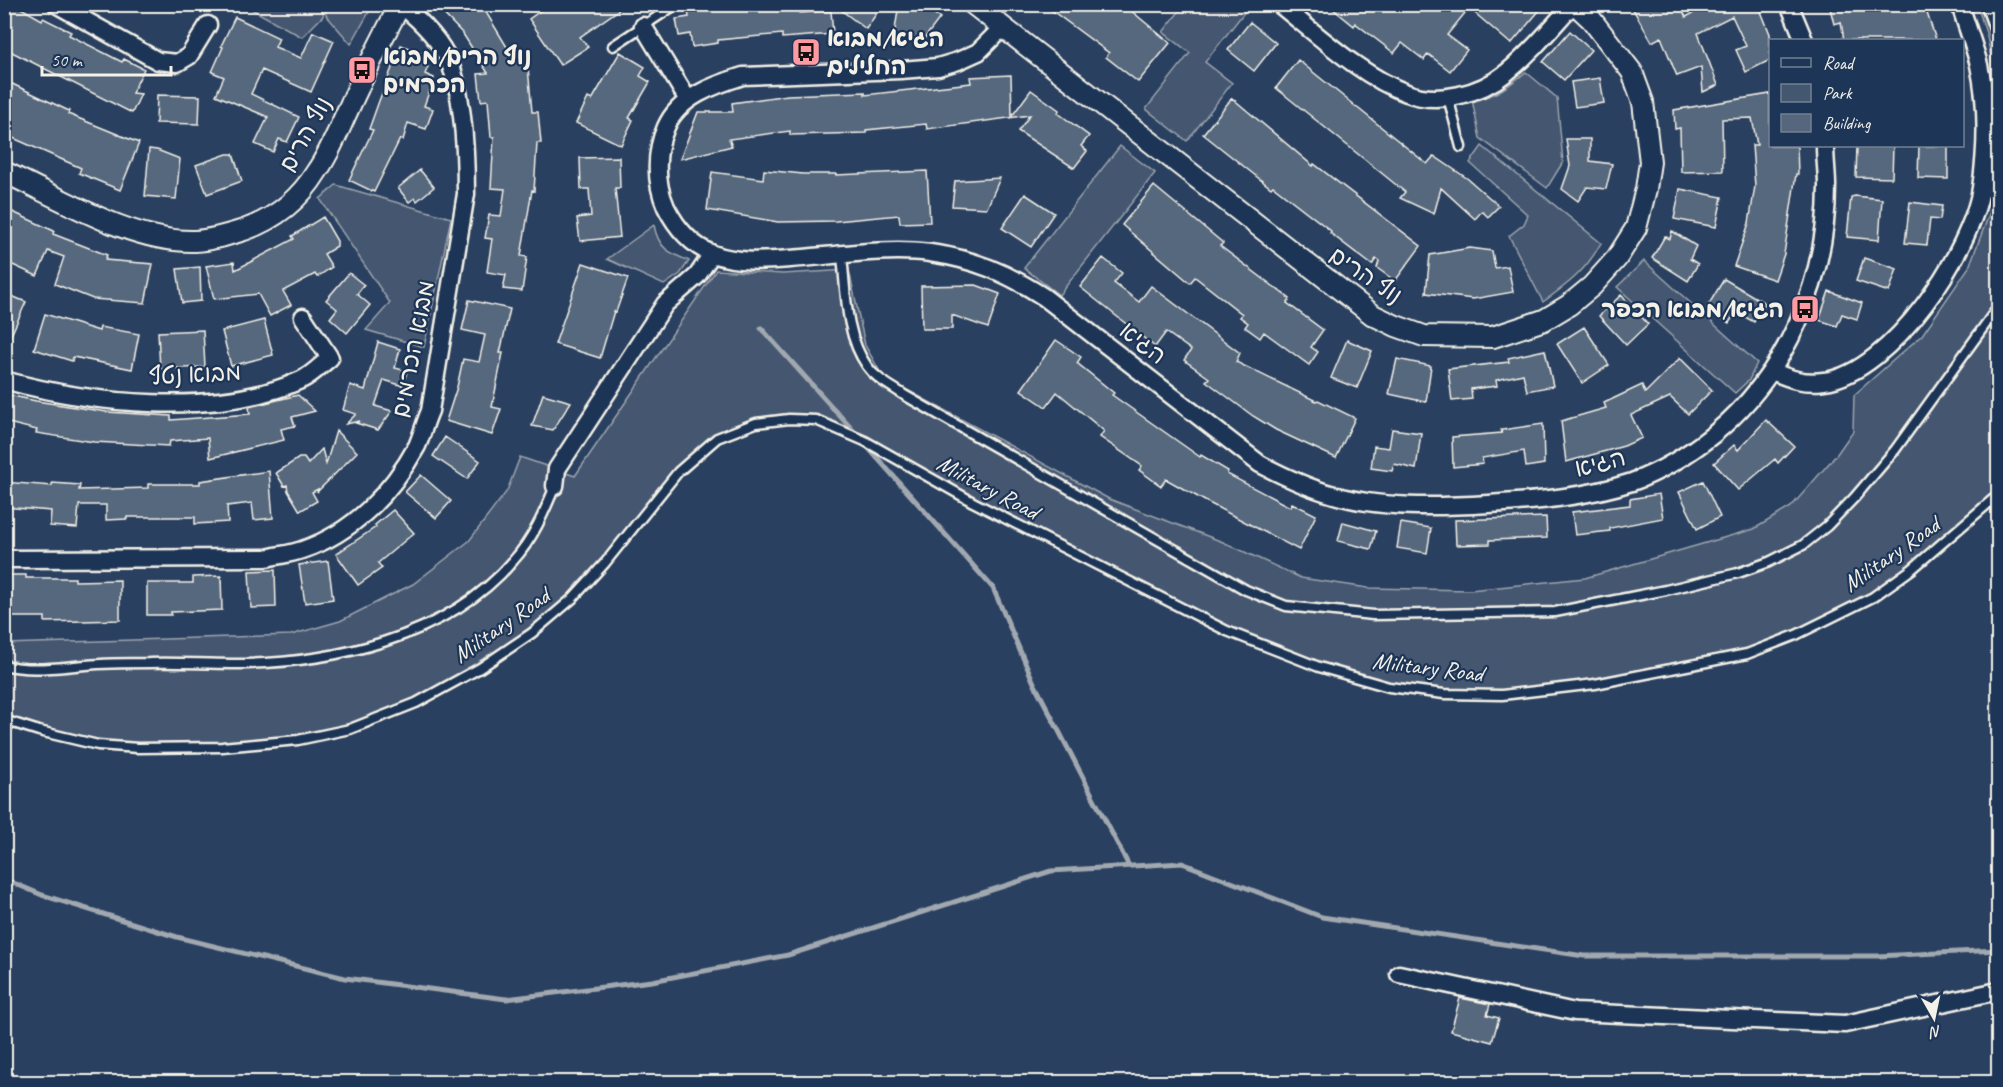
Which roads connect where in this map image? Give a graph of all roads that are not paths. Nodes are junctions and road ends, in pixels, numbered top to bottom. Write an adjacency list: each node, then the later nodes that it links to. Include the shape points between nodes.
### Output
1 (56, 4): 10 (street, via 158,61 177,63 189,56)
2 (973, 4): 12 (street, נוף הרים)
3 (1279, 4): 16 (street, via 1355,64 1390,85 1408,94)
4 (1574, 4): 12 (street, נוף הרים, via 1592,19 1632,72 1643,102 1650,162 1644,199 1636,228 1592,286 1544,320 1493,336 1424,336 1373,315); 16 (street, via 1505,74 1482,88)
5 (1788, 4): 13 (street)
6 (1960, 4): 25 (street, via 1979,65 1985,106 1981,191 1967,232 1917,316 1885,349 1851,373 1826,381 1799,382)
7 (1985, 4): 14 (lane)
8 (401, 5): 20 (street, נוף הרים, via 318,171 281,212 252,227 223,237 170,240 120,227); 29 (street, מבוא הכרמים, via 421,22 448,59 457,86 466,194 430,411 401,472 353,524 302,551 266,558)
9 (672, 7): 11 (lane)
10 (208, 26)
11 (643, 26): 15 (lane); 17 (street)
12 (1002, 28): 17 (street, הגיא, via 978,52 938,67 743,76 717,84)
13 (1804, 39)
14 (1998, 40)
15 (613, 46)
16 (1448, 97): 18 (lane)
17 (688, 100): 21 (street, הגיא, via 668,122 660,140 658,182 674,223 692,242)
18 (1461, 147)
19 (1825, 147): 25 (street, הגיא, via 1827,188 1816,271 1794,334)
20 (4, 172)
21 (712, 254): 22 (street, הגיא, via 770,261); 27 (street, via 698,276 665,304 557,469)
22 (842, 256): 23 (lane, via 851,329 866,365 878,378 1246,590 1286,606 1372,615 1556,612 1666,590 1769,562 1803,545 1854,498 1895,450); 25 (street, הגיא, via 929,252 985,265 1020,281 1260,464 1333,495 1372,502 1444,507 1533,502 1631,482 1689,454 1756,394)
23 (1998, 307)
24 (303, 317): 26 (street, מבוא נטף, via 330,358 304,379 243,398 194,403 94,398)
25 (1772, 371)
26 (4, 380)
27 (555, 486): 30 (lane, via 538,526 513,562 486,587 421,629 383,643 274,662 97,664 36,669)
28 (1998, 495): 31 (lane, Military Road, via 1873,597 1748,654 1595,684 1502,695 1444,694 1389,687 1329,670 1227,631 973,502 865,441 816,420 789,419 756,423 717,438 678,472 579,592 532,633 480,668 416,703 350,729 298,740 222,747 138,748 98,745)
29 (4, 559)
30 (4, 665)
31 (4, 720)
32 (1399, 974): 33 (street, via 1575,1012 1845,1024)
33 (1998, 990)

